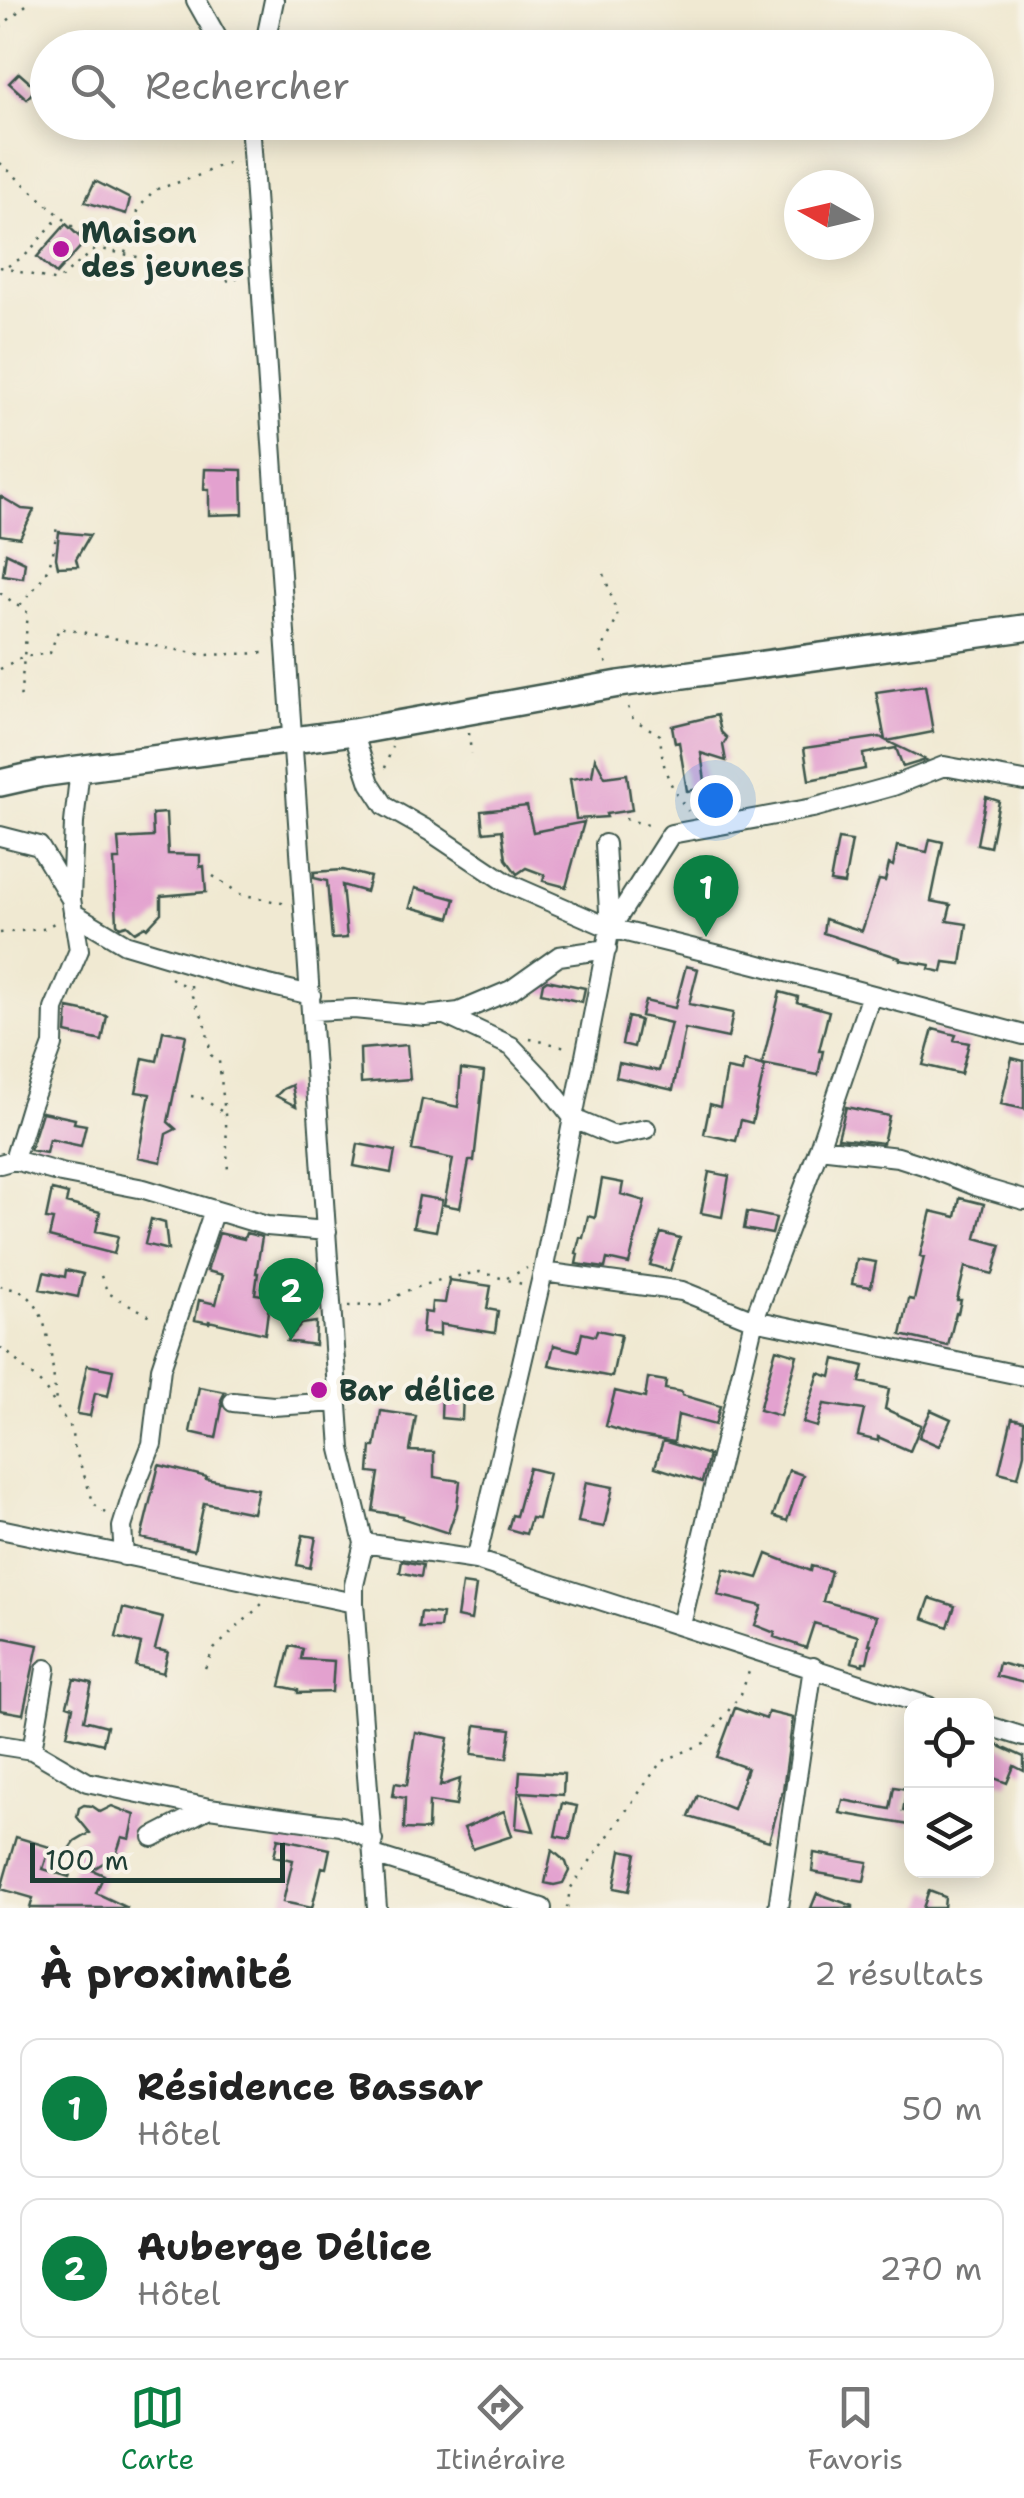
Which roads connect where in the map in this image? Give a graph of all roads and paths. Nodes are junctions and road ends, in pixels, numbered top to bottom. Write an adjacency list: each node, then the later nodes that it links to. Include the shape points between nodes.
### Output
1 (32, 0): 4 (path)
2 (196, 0): 5 (street)
3 (274, 0): 6 (street)
4 (0, 27)
5 (213, 30)
6 (268, 30)
7 (251, 140): 8 (street)
8 (252, 160): 12 (path, via 154,190 139,208); 13 (street)
9 (0, 163): 10 (path)
10 (60, 216): 11 (path); 14 (path, via 24,256)
11 (97, 248): 12 (path); 14 (path, via 57,282)
12 (125, 254): 13 (path, via 233,282)
13 (259, 258): 27 (street)
14 (2, 268)
15 (58, 522): 18 (path, via 51,564)
16 (604, 574): 23 (path, via 618,617 601,651)
17 (0, 593): 18 (path)
18 (19, 606): 21 (path, via 28,613)
19 (1024, 628): 23 (street)
20 (265, 653): 21 (path, via 204,655 58,628 50,653)
21 (22, 657): 22 (path); 24 (path)
22 (0, 669)
23 (619, 684): 25 (street); 33 (path, via 633,719 660,735 663,768)
24 (20, 702)
25 (398, 725): 26 (street); 31 (path, via 388,766)
26 (353, 732): 27 (street); 31 (street)
27 (294, 741): 28 (street); 41 (street)
28 (80, 768): 30 (street); 38 (street)
29 (1024, 781): 33 (street, via 944,766 813,808)
30 (0, 783)
31 (370, 783): 39 (street, via 385,806 507,884)
32 (624, 819): 34 (path)
33 (701, 828): 34 (street)
34 (670, 834): 39 (street)
35 (0, 836): 38 (street, via 39,846)
36 (605, 844): 39 (street)
37 (213, 876): 41 (path, via 240,894 282,903)
38 (72, 906): 40 (path, via 43,929); 43 (street, via 125,944); 55 (street, via 79,950 54,1010 53,1045)
39 (610, 928): 42 (street); 44 (street)
40 (0, 933)
41 (307, 943): 45 (street)
42 (606, 949): 46 (street, via 560,956 512,990); 49 (street)
43 (190, 964): 45 (street); 51 (path, via 192,996 211,1055 220,1060)
44 (871, 994): 47 (street); 54 (street)
45 (311, 1003): 46 (street); 59 (street)
46 (443, 1014): 48 (street)
47 (1024, 1035)
48 (500, 1040): 49 (path, via 520,1037); 52 (street)
49 (587, 1051): 52 (street)
50 (191, 1096): 51 (path)
51 (225, 1114): 56 (path)
52 (574, 1119): 53 (street, via 614,1136); 60 (street)
53 (646, 1129)
54 (819, 1148): 57 (street, via 898,1157); 65 (street)
55 (7, 1162): 58 (street)
56 (228, 1174)
57 (1024, 1200)
58 (214, 1210): 59 (street, via 266,1226); 66 (street)
59 (326, 1232): 63 (street)
60 (542, 1272): 64 (street); 65 (street, via 682,1291)
61 (101, 1276): 66 (path, via 108,1293)
62 (0, 1286): 71 (path, via 25,1294 40,1310)
63 (332, 1306): 64 (path, via 382,1304 406,1290 480,1272 522,1284); 70 (street)
64 (534, 1307): 76 (street)
65 (754, 1320): 68 (street); 79 (street)
66 (175, 1329): 72 (street, via 161,1368 152,1444)
67 (0, 1348): 71 (path)
68 (1024, 1376)
69 (232, 1402): 70 (street)
70 (338, 1402): 74 (street, via 341,1449)
71 (56, 1405): 72 (path, via 71,1429 94,1504)
72 (122, 1527): 75 (street)
73 (0, 1529): 75 (street)
74 (364, 1544): 76 (street); 78 (street)
75 (124, 1556): 77 (street)
76 (476, 1560): 79 (street)
77 (278, 1588): 78 (street); 82 (path, via 214,1649)
78 (354, 1603): 91 (street)
79 (681, 1625): 80 (street)
80 (758, 1650): 81 (street); 94 (path, via 741,1694 704,1743 661,1762 570,1889)
81 (813, 1667): 84 (street); 95 (street)
82 (205, 1668)
83 (46, 1669): 88 (street)
84 (904, 1698)
85 (994, 1728): 86 (street)
86 (1024, 1737)
87 (0, 1745): 88 (street)
88 (32, 1750): 89 (street, via 86,1782)
89 (209, 1808): 90 (street); 91 (street, via 341,1826)
90 (152, 1838)
91 (373, 1848): 92 (street); 93 (street)
92 (377, 1908)
93 (542, 1908)
94 (567, 1908)
95 (778, 1908)

